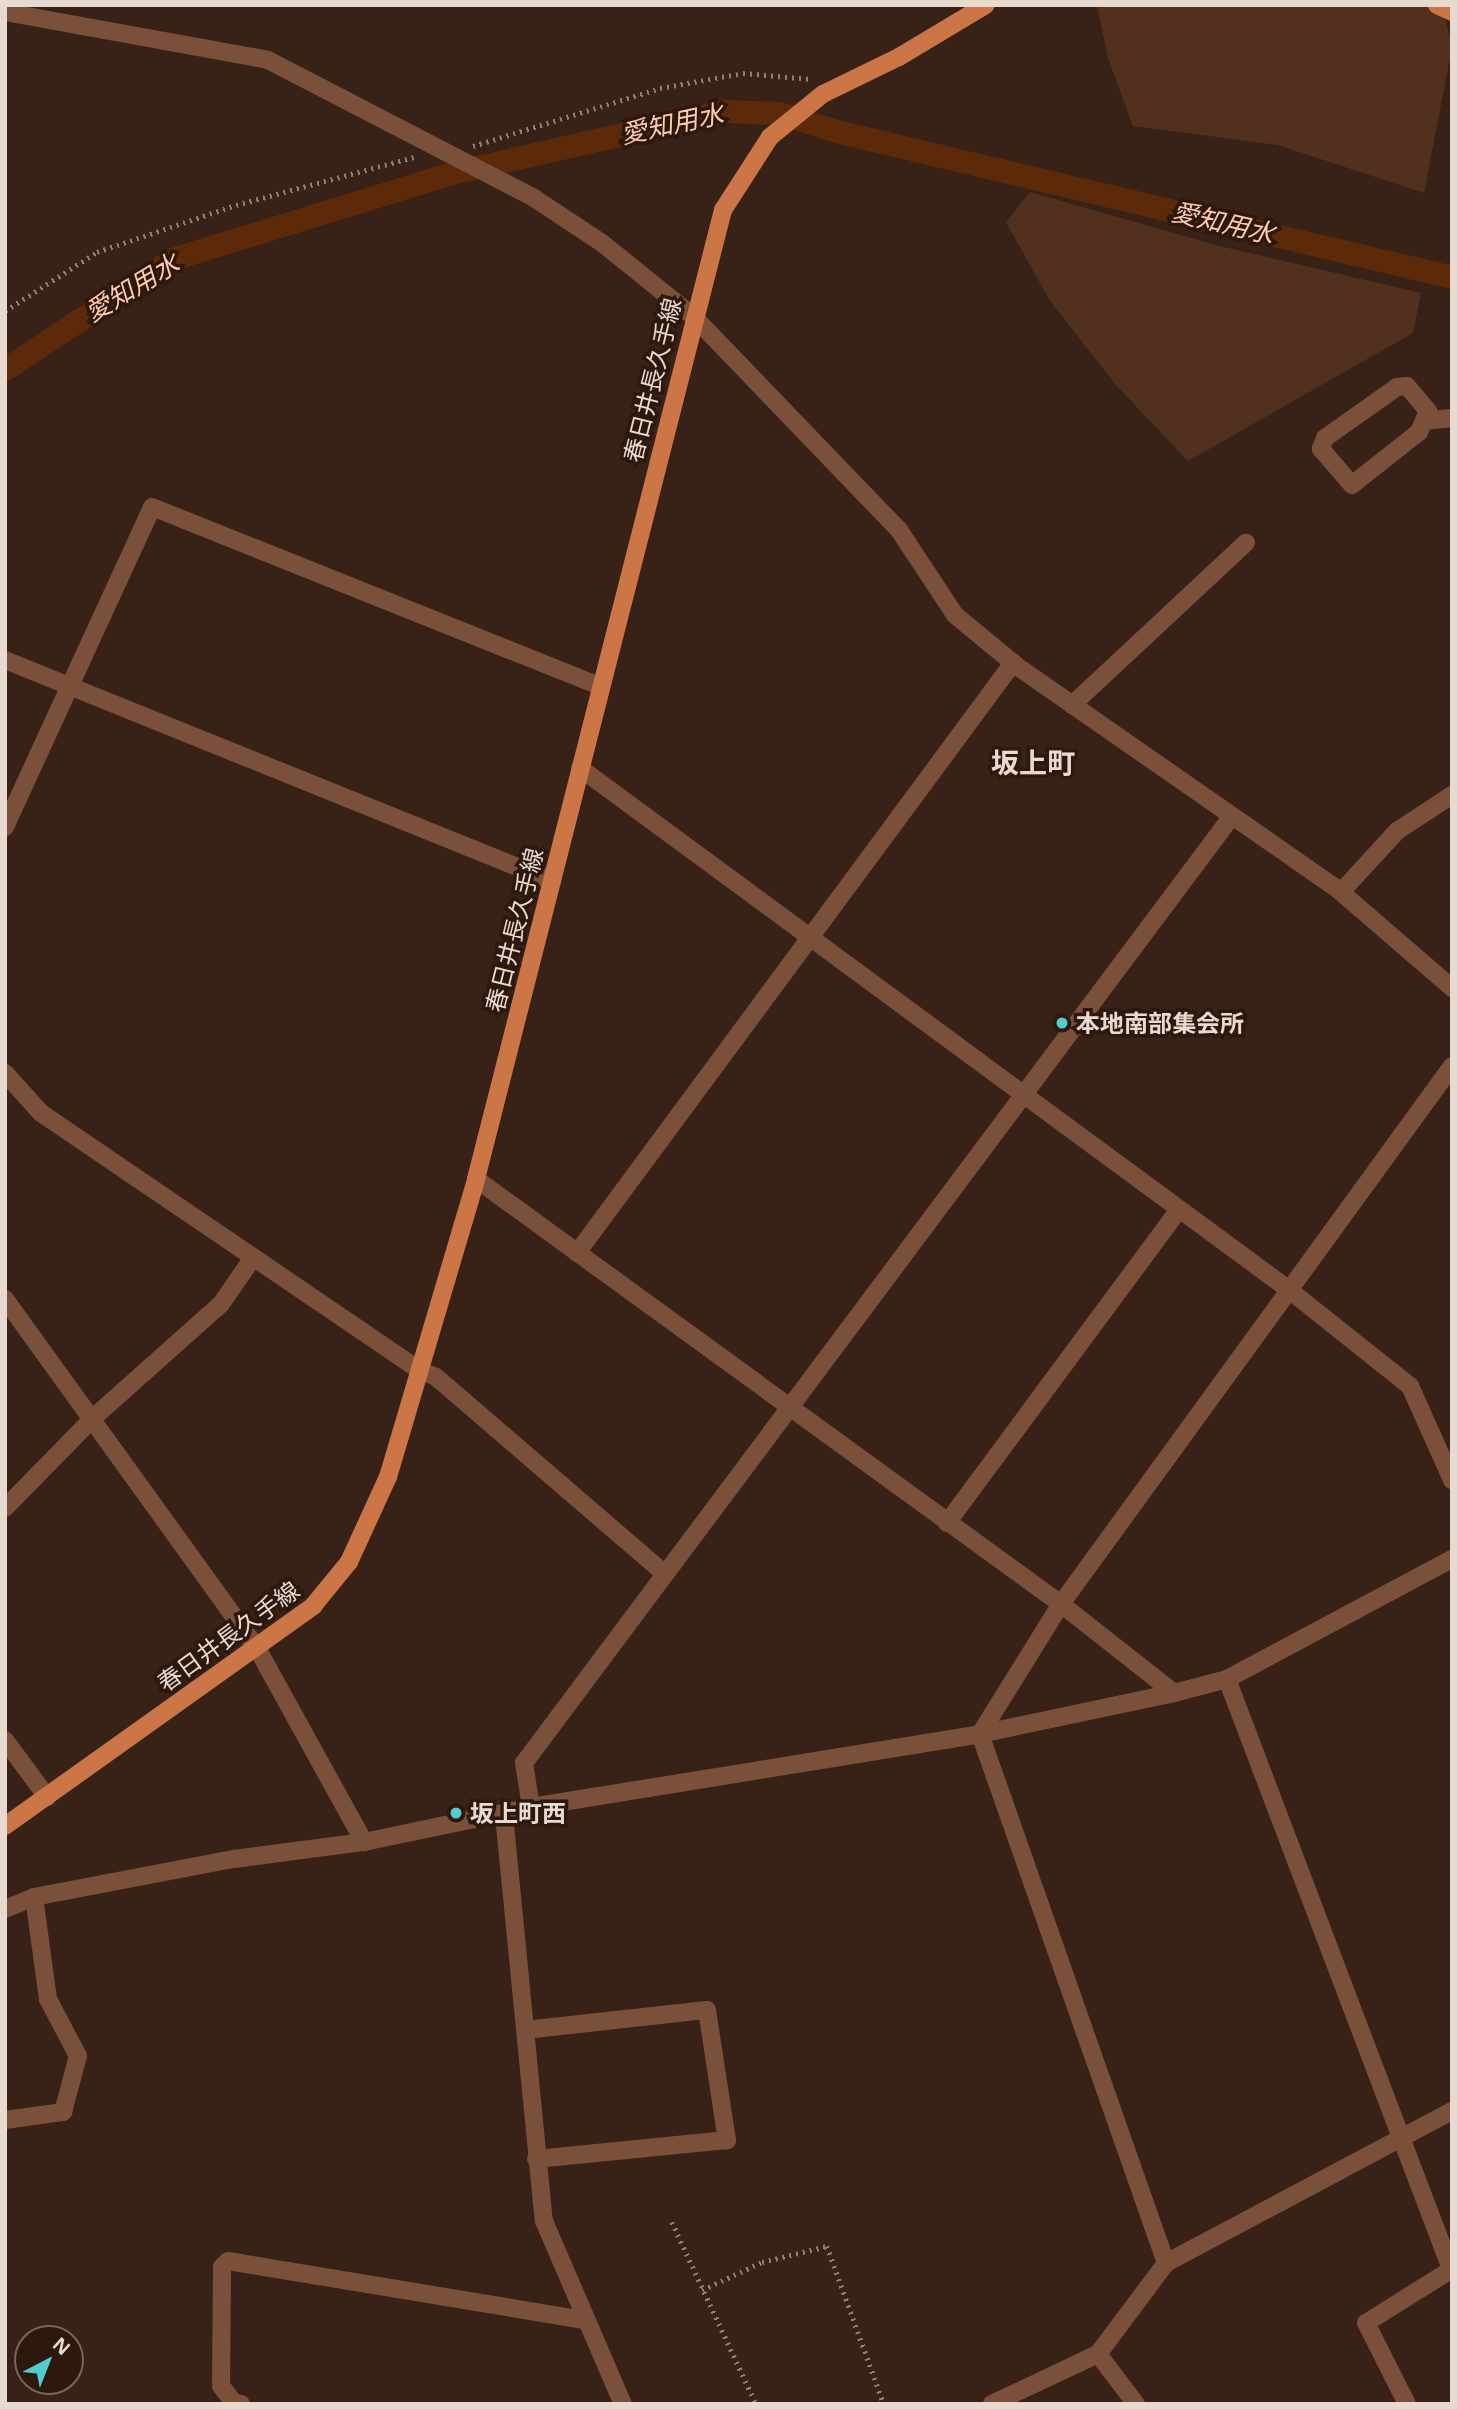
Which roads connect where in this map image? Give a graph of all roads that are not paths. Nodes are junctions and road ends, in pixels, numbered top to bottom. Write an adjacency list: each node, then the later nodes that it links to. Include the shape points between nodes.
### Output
1 (986, 5): 5 (main road, 春日井長久手線, via 823,94 771,137 723,210)
2 (1437, 5): 4 (main road)
3 (5, 12): 5 (street, via 268,60 534,198 602,243)
4 (1452, 12)
5 (694, 317): 10 (street, via 900,530 955,615); 12 (main road, 春日井長久手線)
6 (1452, 418): 7 (street)
7 (1424, 421): 7 (street, via 1428,411 1407,386 1397,387 1325,438 1321,449 1352,485 1419,432)
8 (1246, 543): 13 (street)
9 (5, 660): 11 (street)
10 (1013, 663): 13 (street); 20 (street)
11 (67, 685): 12 (street, via 152,507); 17 (street); 18 (street)
12 (600, 686): 14 (main road, 春日井長久手線)
13 (1072, 705): 16 (street)
14 (580, 768): 18 (main road, 春日井長久手線); 20 (street)
15 (1452, 795): 19 (street, via 1397,831)
16 (1232, 816): 19 (street); 24 (street)
17 (5, 827)
18 (552, 881): 25 (main road, 春日井長久手線)
19 (1341, 892): 21 (street)
20 (808, 937): 24 (street); 27 (street)
21 (1452, 988)
22 (1452, 1066): 29 (street)
23 (5, 1073): 28 (street, via 41,1113)
24 (1021, 1095): 26 (street); 32 (street)
25 (476, 1179): 27 (street); 31 (main road, 春日井長久手線)
26 (1179, 1209): 29 (street); 36 (street)
27 (577, 1253): 32 (street)
28 (252, 1259): 31 (street); 33 (street, via 220,1304)
29 (1288, 1289): 34 (street, via 1410,1385); 39 (street)
30 (5, 1299): 33 (street)
31 (419, 1370): 38 (street, via 436,1377); 40 (main road, 春日井長久手線, via 388,1477 349,1562 313,1606)
32 (787, 1408): 36 (street); 38 (street)
33 (93, 1418): 35 (street); 40 (street)
34 (1452, 1480)
35 (5, 1508)
36 (947, 1523): 39 (street)
37 (1452, 1559): 41 (street)
38 (663, 1572): 46 (street, via 524,1763)
39 (1061, 1604): 42 (street); 43 (street)
40 (257, 1648): 45 (main road, 春日井長久手線); 49 (street)
41 (1227, 1679): 42 (street); 55 (street)
42 (1174, 1693): 43 (street)
43 (980, 1734): 46 (street); 57 (street)
44 (5, 1740): 45 (street)
45 (47, 1797): 48 (main road, 春日井長久手線)
46 (531, 1807): 47 (street)
47 (504, 1815): 49 (street); 52 (street)
48 (5, 1826)
49 (364, 1842): 50 (street, via 234,1859)
50 (34, 1897): 51 (street); 54 (street, via 48,1999 78,2056 63,2112)
51 (5, 1909)
52 (525, 2030): 56 (street); 56 (street, via 707,2010 727,2140)
53 (1452, 2111): 55 (street)
54 (5, 2120)
55 (1404, 2139): 57 (street); 58 (street)
56 (536, 2159): 59 (street, via 544,2221)
57 (1166, 2263): 60 (street)
58 (1452, 2269): 65 (street, via 1366,2323)
59 (586, 2320): 61 (street, via 228,2261 222,2267 221,2386 234,2403); 62 (street)
60 (1098, 2354): 63 (street); 64 (street)
61 (241, 2404)
62 (623, 2404)
63 (992, 2404)
64 (1136, 2404)
65 (1407, 2404)

